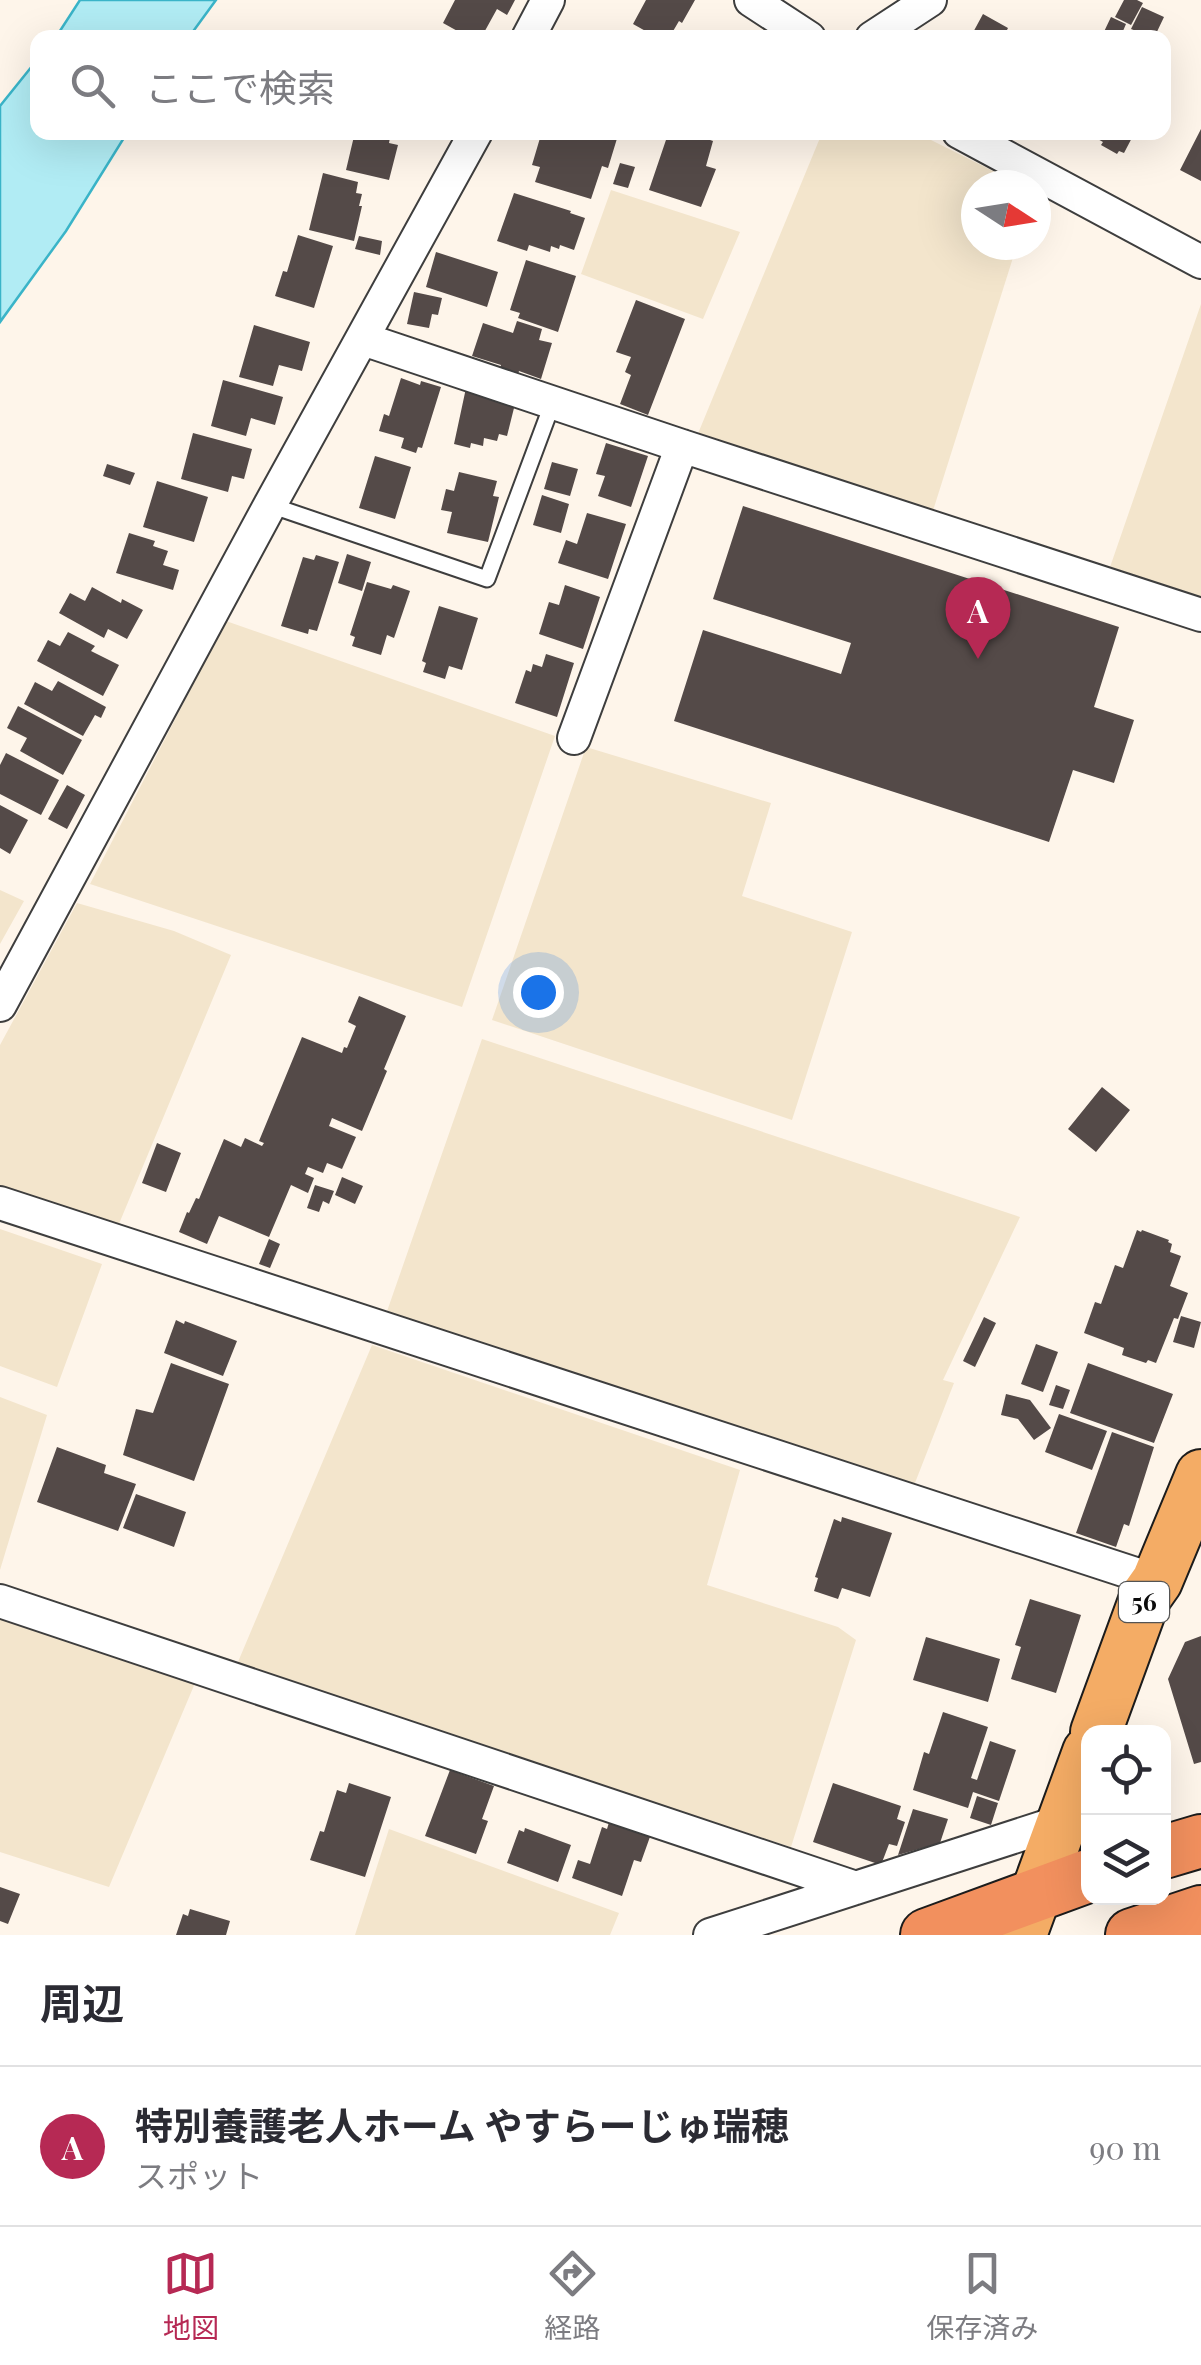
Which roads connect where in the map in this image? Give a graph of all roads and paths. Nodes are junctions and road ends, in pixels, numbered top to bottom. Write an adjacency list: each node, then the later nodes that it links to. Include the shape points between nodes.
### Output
1 (548, 0): 4 (street)
2 (930, 0): 6 (street)
3 (760, 3): 5 (street)
4 (532, 30)
5 (797, 30)
6 (884, 30)
7 (472, 140): 10 (street)
8 (974, 140): 9 (street)
9 (1201, 262)
10 (363, 339): 11 (street); 13 (street)
11 (554, 402): 12 (street); 13 (lane, via 487,579)
12 (682, 446): 14 (street); 15 (street)
13 (270, 505): 16 (street)
14 (1201, 615)
15 (574, 738)
16 (0, 1005)
17 (0, 1203): 19 (street)
18 (1201, 1474): 19 (main road, 56)
19 (1157, 1581): 21 (main road, 56)
20 (0, 1602): 27 (street)
21 (1099, 1725)
22 (1081, 1771): 23 (main road)
23 (1063, 1821): 27 (street); 29 (main road)
24 (1201, 1842): 25 (highway)
25 (1171, 1850)
26 (1081, 1881): 29 (highway)
27 (856, 1888): 30 (street)
28 (1201, 1912): 32 (highway)
29 (1029, 1914): 31 (highway)
30 (710, 1935)
31 (927, 1935)
32 (1132, 1935)

